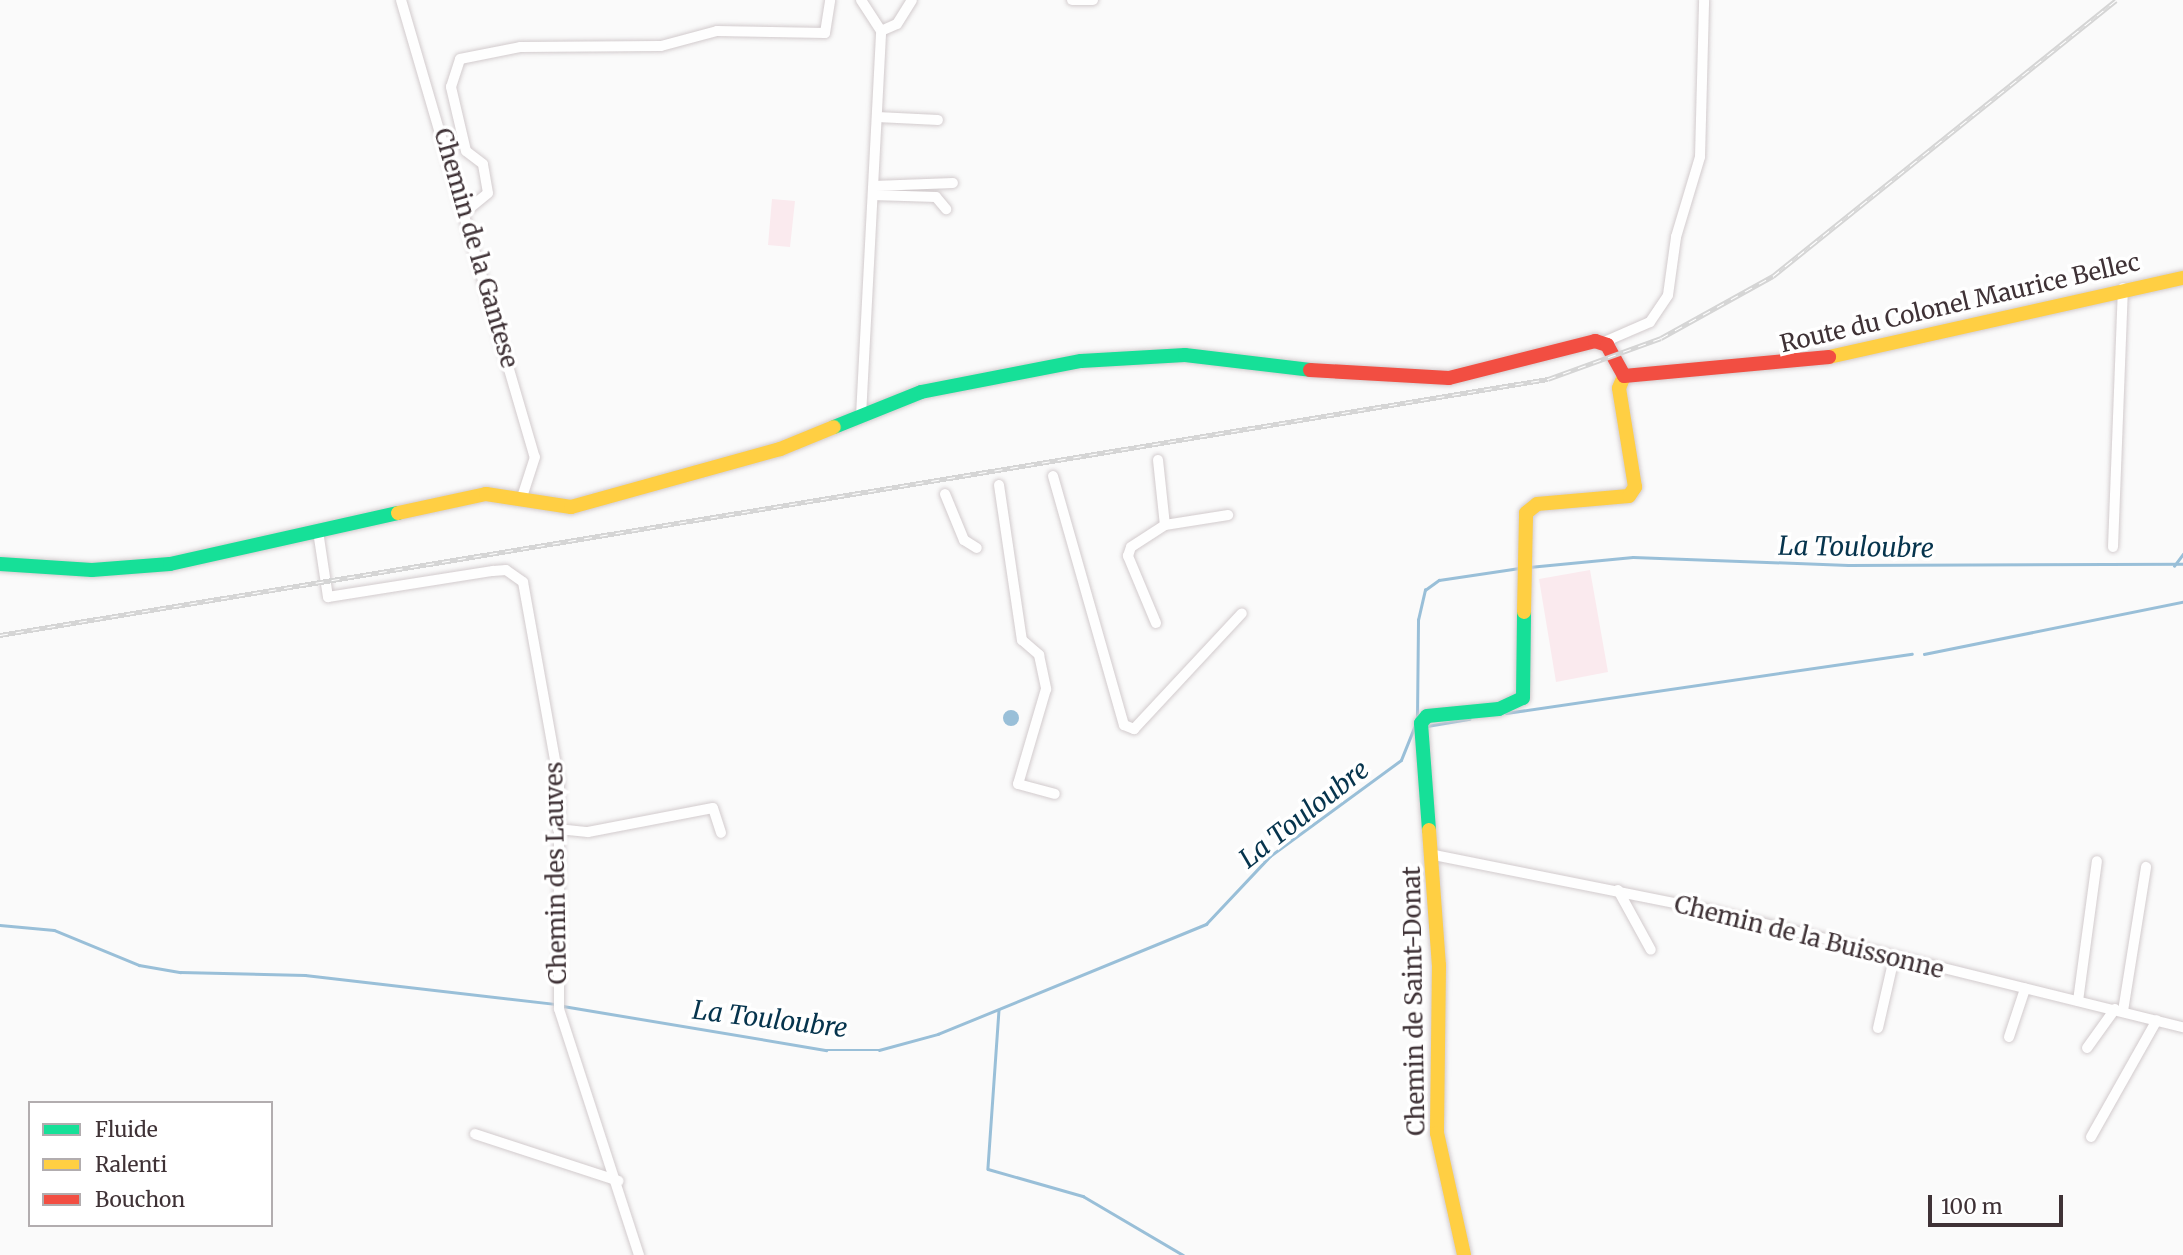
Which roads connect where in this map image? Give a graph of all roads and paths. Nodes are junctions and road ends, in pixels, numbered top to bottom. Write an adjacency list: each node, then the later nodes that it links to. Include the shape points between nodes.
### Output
1 (401, 0): 14 (street, Chemin de la Gantese)
2 (830, 0): 14 (street, via 825,33 717,31 660,46 520,47 460,59 451,87 466,151 483,164 488,193)
3 (861, 0): 8 (street)
4 (912, 0): 8 (street, via 897,24)
5 (1072, 0): 6 (street)
6 (1093, 0)
7 (1704, 0): 17 (street, via 1700,157 1676,237 1668,295 1650,322)
8 (881, 31): 9 (street)
9 (877, 117): 10 (street); 12 (street)
10 (938, 120)
11 (953, 183): 12 (street)
12 (873, 191): 13 (street, via 936,197); 19 (street)
13 (946, 209)
14 (466, 211): 24 (street, Chemin de la Gantese, via 535,457)
15 (2183, 278): 16 (main road, Route du Colonel Maurice Bellec)
16 (2123, 288): 18 (main road, Route du Colonel Maurice Bellec, via 1817,362); 28 (street)
17 (1604, 342): 18 (main road); 19 (main road, via 1448,378 1368,376 1185,355 1105,358 942,386)
18 (1624, 376): 36 (main road, Chemin de Saint-Donat, via 1619,388 1636,487 1629,496 1538,504 1526,513 1523,698 1499,709 1427,716 1420,723)
19 (861, 416): 24 (main road, via 780,449 581,505 563,508)
20 (1158, 460): 26 (street)
21 (1053, 476): 31 (street, via 1124,725 1134,729)
22 (999, 485): 33 (street, via 1022,639 1039,655 1046,689 1018,784)
23 (945, 494): 29 (street, via 964,540)
24 (522, 497): 27 (main road, via 470,496)
25 (1228, 515): 26 (street)
26 (1165, 525): 32 (street, via 1131,547 1128,556)
27 (318, 531): 30 (main road, via 144,568); 34 (street, Chemin des Lauves, via 328,597 493,570 506,570 523,582 559,782)
28 (2113, 547)
29 (977, 548)
30 (0, 564)
31 (1242, 613)
32 (1156, 623)
33 (1055, 794)
34 (558, 829): 35 (street, via 588,832 713,808); 52 (street, Chemin des Lauves, via 559,1004)
35 (721, 833)
36 (1434, 855): 39 (street, Chemin de la Buissonne); 54 (main road, Chemin de Saint-Donat, via 1437,1133)
37 (2097, 861): 43 (street)
38 (2146, 867): 44 (street)
39 (1618, 890): 40 (street); 41 (street, Chemin de la Buissonne)
40 (1651, 950)
41 (1894, 958): 42 (street, Chemin de la Buissonne); 47 (street)
42 (2025, 989): 43 (street, Chemin de la Buissonne); 48 (street)
43 (2078, 1001): 44 (street, Chemin de la Buissonne)
44 (2119, 1010): 45 (street, Chemin de la Buissonne); 49 (street)
45 (2157, 1020): 46 (street, Chemin de la Buissonne); 51 (street)
46 (2183, 1027)
47 (1878, 1028)
48 (2009, 1037)
49 (2087, 1048)
50 (475, 1134): 52 (street)
51 (2091, 1137)
52 (619, 1181): 53 (street, Chemin des Lauves)
53 (639, 1255)
54 (1464, 1255)

